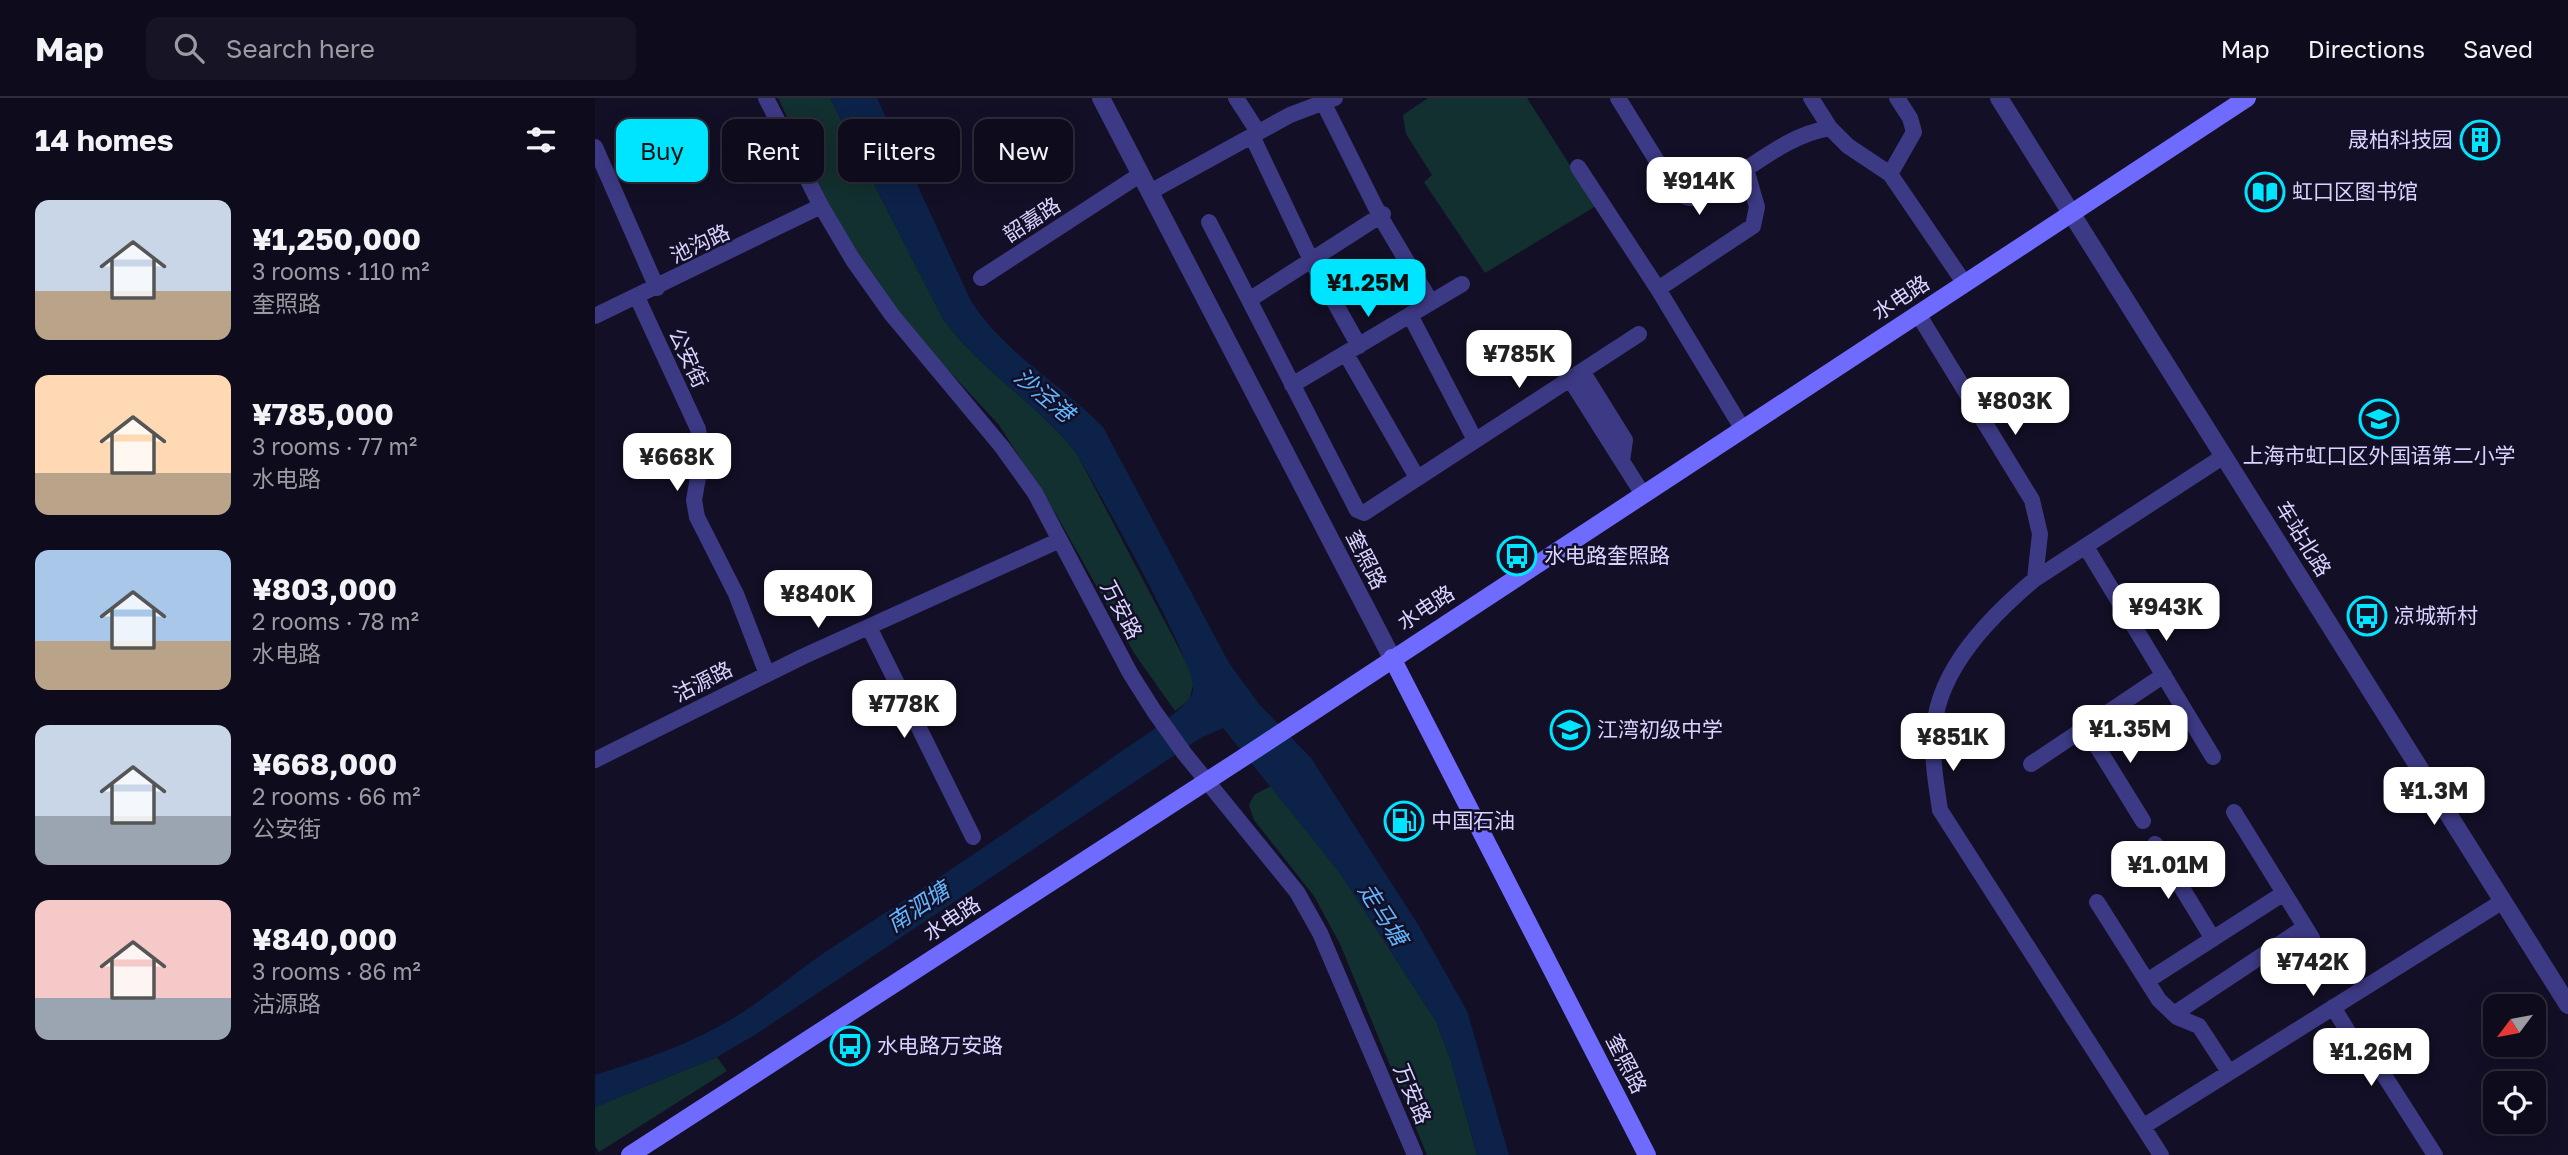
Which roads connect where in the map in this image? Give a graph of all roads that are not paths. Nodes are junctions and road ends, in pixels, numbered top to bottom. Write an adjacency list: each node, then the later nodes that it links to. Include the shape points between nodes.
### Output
1 (765, 98): 18 (street, 万安路)
2 (1101, 98): 15 (street, 奎照路)
3 (1237, 98): 11 (street)
4 (1618, 98): 14 (street, via 1681,196 1699,198)
5 (1811, 98): 10 (street)
6 (1897, 98): 16 (street, via 1914,132)
7 (1999, 98): 19 (street, 车站北路)
8 (2247, 98): 19 (main road, 水电路)
9 (1330, 101): 11 (street); 20 (street)
10 (1830, 128): 14 (street, via 1800,136); 16 (street)
11 (1255, 134): 17 (street); 22 (street)
12 (595, 147): 26 (street)
13 (1578, 167): 27 (street)
14 (1746, 169): 27 (street, via 1756,207 1753,226)
15 (1141, 174): 17 (street, 奎照路); 23 (street, 韶嘉路)
16 (1890, 174): 25 (street)
17 (1150, 192): 47 (street, 奎照路)
18 (821, 206): 26 (street, 池沟路); 43 (street, 万安路, via 879,297 1002,447)
19 (2072, 214): 25 (main road, 水电路); 40 (street, 车站北路)
20 (1381, 215): 22 (street); 30 (street)
21 (1209, 222): 29 (street)
22 (1311, 260): 29 (street); 35 (street)
23 (981, 278)
24 (1462, 284): 30 (street)
25 (1965, 284): 31 (main road, 水电路)
26 (657, 288): 28 (street, 池沟路)
27 (1658, 289): 38 (street)
28 (637, 297): 33 (street, 池沟路); 48 (street, 公安街, via 698,429 702,455 694,499 697,517 736,594)
29 (1249, 300): 37 (street)
30 (1431, 302): 32 (street)
31 (1918, 314): 38 (main road, 水电路); 45 (street, via 2032,500 2040,534)
32 (1410, 315): 35 (street); 39 (street)
33 (595, 316)
34 (1639, 334): 36 (street)
35 (1353, 350): 37 (street); 41 (street)
36 (1576, 375): 39 (street); 42 (street, via 1625,440 1622,461)
37 (1292, 385): 41 (street, via 1357,510 1364,513)
38 (1742, 428): 42 (main road, 水电路)
39 (1475, 440): 41 (street)
40 (2224, 456): 44 (street); 60 (street, 车站北路)
41 (1420, 477)
42 (1642, 493): 47 (main road, 水电路)
43 (1061, 540): 46 (street, 沽源路); 54 (street, 万安路, via 1130,673)
44 (2086, 547): 45 (street); 49 (street)
45 (2035, 579): 68 (street, via 1983,629 1944,690 1934,727 1933,766 1940,810)
46 (869, 627): 48 (street, 沽源路); 57 (street)
47 (1392, 658): 54 (main road, 水电路); 71 (main road, 奎照路)
48 (767, 674): 52 (street, 沽源路)
49 (2164, 675): 50 (street); 51 (street)
50 (2085, 727): 53 (street); 56 (street)
51 (2213, 757)
52 (595, 761)
53 (2031, 764)
54 (1207, 781): 69 (main road, 水电路); 70 (street, 万安路, via 1297,892 1320,933)
55 (2234, 813): 59 (street)
56 (2143, 821)
57 (973, 837)
58 (2155, 844): 62 (street)
59 (2284, 893): 62 (street); 66 (street, via 2309,932)
60 (2503, 901): 64 (street, 车站北路); 65 (street)
61 (2097, 902): 63 (street)
62 (2213, 939): 63 (street)
63 (2147, 981): 66 (street)
64 (2568, 1005)
65 (2333, 1007): 67 (street); 73 (street, via 2369,1066 2382,1072)
66 (2174, 1014): 67 (street, via 2199,1026)
67 (2229, 1072): 68 (street)
68 (2144, 1126): 72 (street)
69 (630, 1155)
70 (1415, 1155)
71 (1647, 1155)
72 (2161, 1155)
73 (2435, 1155)

